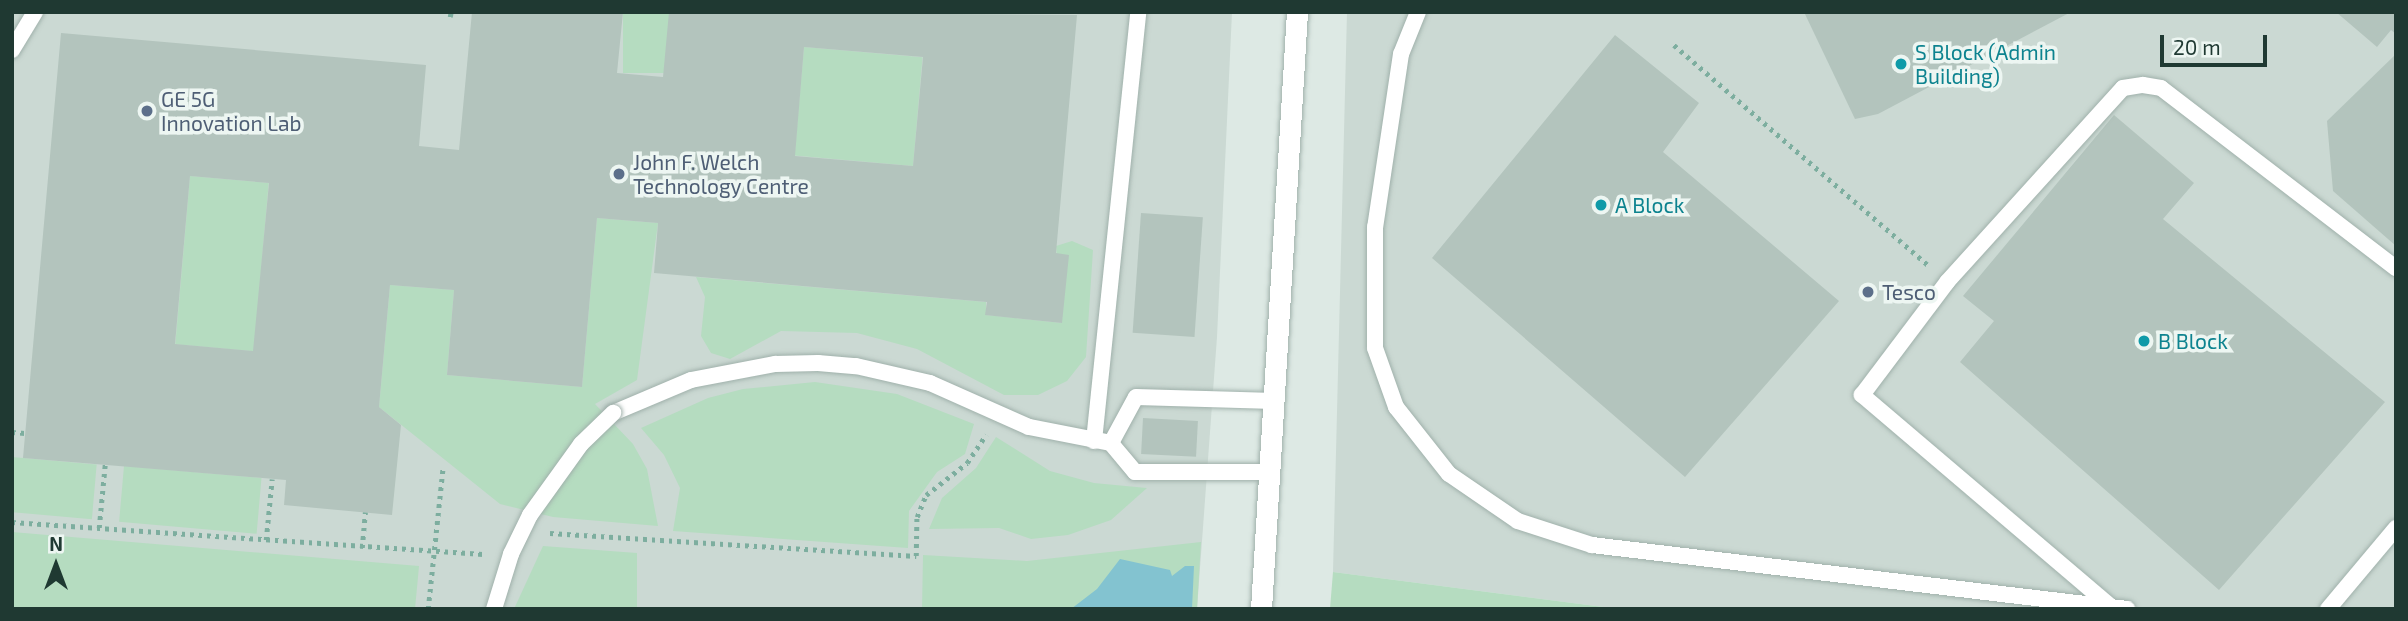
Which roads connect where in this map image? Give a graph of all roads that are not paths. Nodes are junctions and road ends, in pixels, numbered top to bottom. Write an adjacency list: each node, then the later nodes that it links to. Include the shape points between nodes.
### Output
1 (35, 12): 5 (lane)
2 (1138, 12): 8 (lane)
3 (1297, 12): 7 (street)
4 (1418, 12): 12 (lane, via 1401,54 1375,227 1375,348 1396,407 1449,474 1518,520 1592,545)
5 (12, 50)
6 (2396, 268): 12 (lane, via 2161,88 2143,85 2123,88 1947,282 1862,396)
7 (1275, 401): 9 (lane, via 1136,397); 10 (street)
8 (1094, 441): 9 (lane); 13 (lane, bridge, via 1029,427 930,383 856,366 775,364 691,380 613,413 574,452 530,515 511,554)
9 (1111, 443): 10 (lane, via 1135,472)
10 (1271, 472): 14 (street)
11 (2396, 528): 15 (lane)
12 (2119, 608)
13 (494, 609)
14 (1261, 609)
15 (2328, 609)

